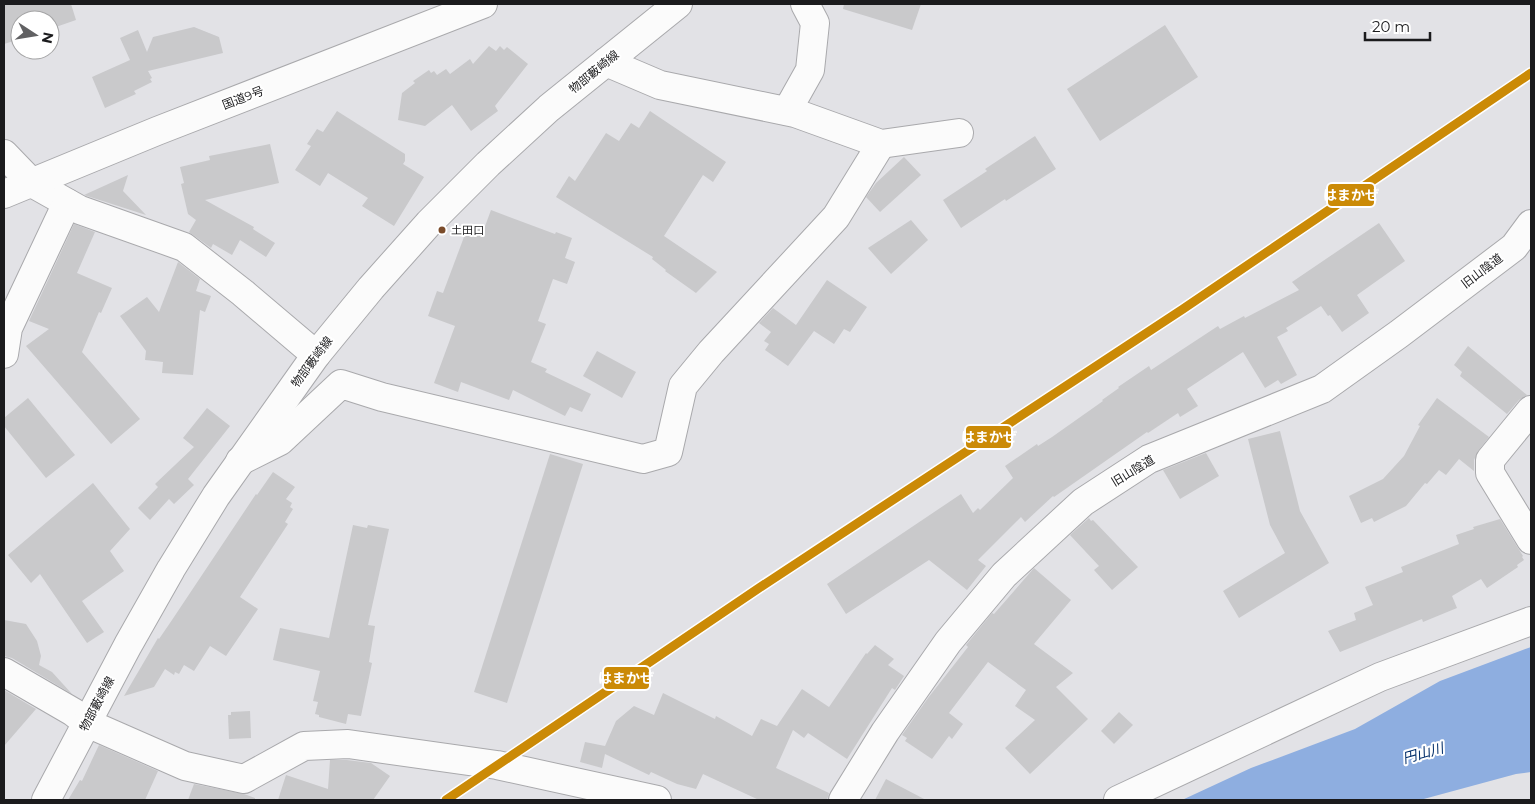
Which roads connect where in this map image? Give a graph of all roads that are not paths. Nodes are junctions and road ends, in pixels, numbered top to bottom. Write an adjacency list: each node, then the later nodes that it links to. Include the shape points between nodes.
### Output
1 (483, 4): 9 (main road, 国道9号)
2 (678, 4): 4 (main road, 物部藪崎線)
3 (805, 4): 5 (main road, via 815,23 810,70)
4 (606, 62): 5 (main road, via 660,85); 14 (main road, 物部藪崎線, via 549,108 429,223)
5 (787, 111): 7 (main road)
6 (959, 134): 7 (main road)
7 (881, 144): 16 (main road, via 836,217 683,386 668,452 643,459 341,384 280,441)
8 (4, 154): 9 (main road)
9 (32, 183): 10 (main road, 国道9号); 11 (main road)
10 (4, 194)
11 (67, 203): 13 (main road, via 8,328); 14 (main road, via 184,247)
12 (1531, 224): 23 (main road, 旧山陰道, via 1514,247 1322,389 1149,459 1083,502 1004,575 948,642 885,732)
13 (4, 354)
14 (316, 355): 16 (main road, 物部藪崎線)
15 (1531, 410): 17 (main road, via 1490,460 1490,473)
16 (240, 460): 20 (main road, 物部藪崎線, via 171,569)
17 (1531, 540)
18 (1531, 621): 24 (main road, via 1380,677)
19 (4, 672): 20 (main road)
20 (87, 723): 21 (main road, 物部藪崎線); 22 (main road, via 185,766 244,779 304,746 348,744 497,765)
21 (46, 800)
22 (657, 800)
23 (843, 800)
24 (1118, 800)

